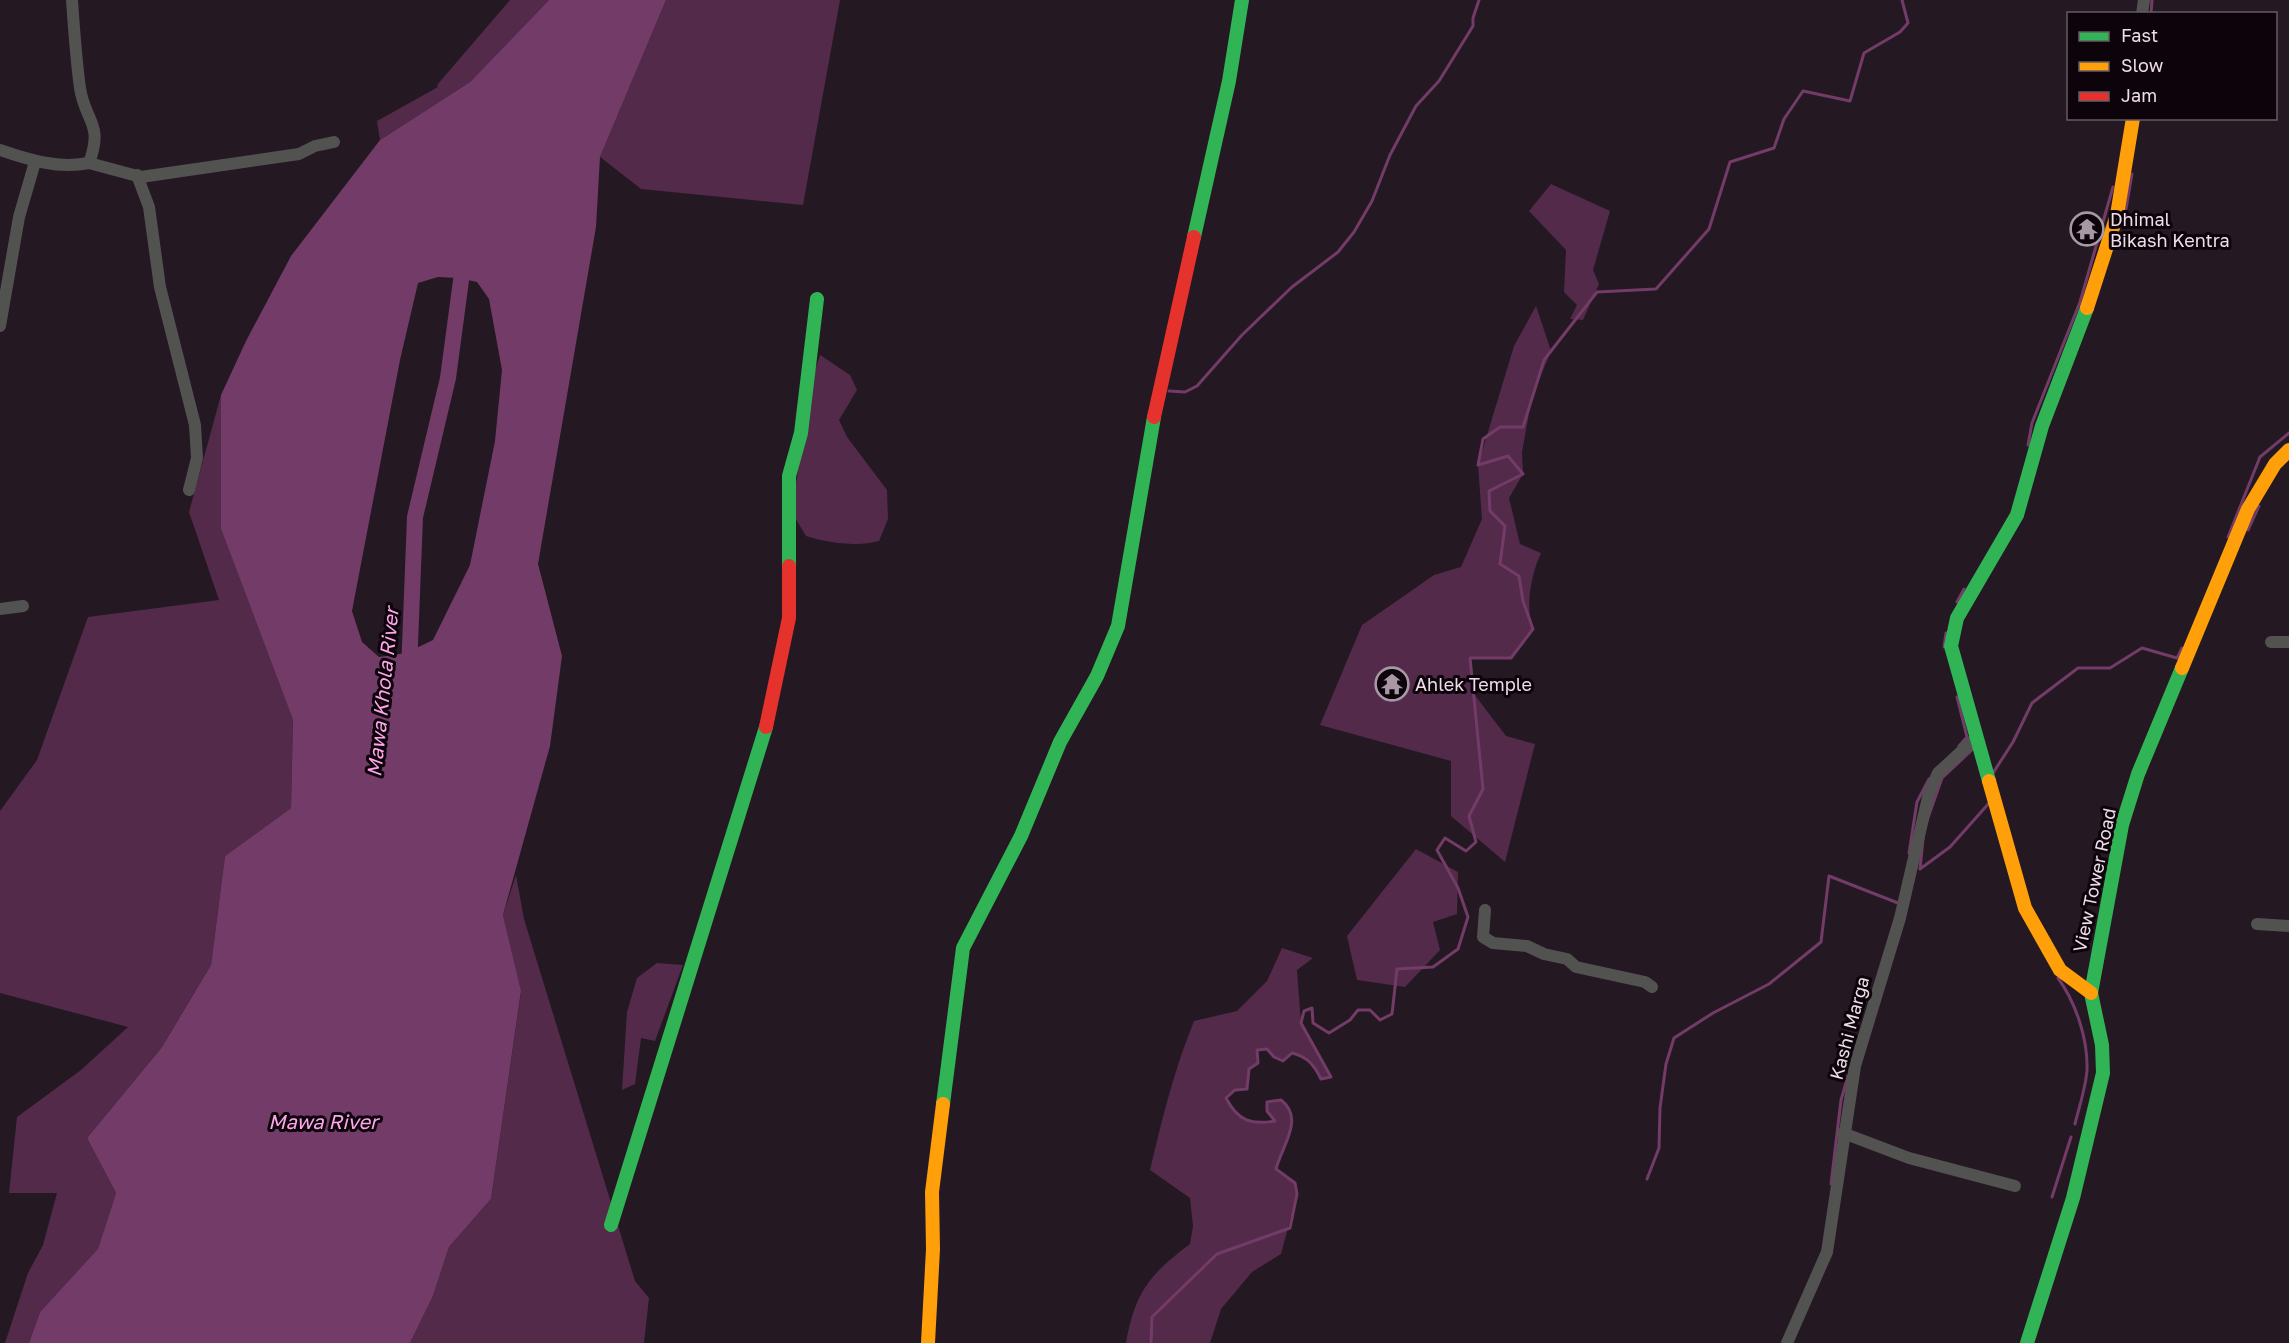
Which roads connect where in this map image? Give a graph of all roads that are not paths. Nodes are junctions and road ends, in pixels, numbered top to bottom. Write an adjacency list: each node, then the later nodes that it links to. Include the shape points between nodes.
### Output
1 (72, 0): 7 (street, via 81,92 91,115 96,143)
2 (1242, 0): 26 (street, via 1200,219 1173,323 1118,626 1097,676 1059,742 1021,836 963,948 932,1192)
3 (2133, 120): 17 (street, via 2116,214 2080,330 2042,426 2017,515 1957,618 1951,646)
4 (334, 142): 8 (street, via 299,154)
5 (0, 150): 6 (street)
6 (35, 162): 7 (street, via 73,166); 10 (street, via 19,218)
7 (89, 163): 8 (street)
8 (137, 176): 12 (street, via 149,207 160,287 195,425 197,458)
9 (817, 299): 25 (street, via 801,433 789,476 789,618 762,747)
10 (0, 326)
11 (2289, 450): 22 (street, View Tower Road, via 2275,464 2248,509 2138,774 2122,825)
12 (189, 490)
13 (23, 606): 14 (street)
14 (0, 609)
15 (2271, 642): 16 (street)
16 (2289, 642)
17 (1977, 737): 22 (street, via 2025,908 2060,970); 23 (street, Kashi Marga, via 1938,773 1929,794 1899,918 1855,1066)
18 (1485, 910): 21 (street, via 1484,937 1493,943 1527,946 1567,959 1576,967 1646,982)
19 (2257, 924): 20 (street)
20 (2289, 926)
21 (1652, 987)
22 (2091, 993): 28 (street, View Tower Road, via 2102,1046 2103,1073 2073,1198)
23 (1843, 1133): 24 (street, via 1909,1158); 27 (street, Kashi Marga, via 1827,1252)
24 (2015, 1186)
25 (611, 1225)
26 (928, 1343)
27 (1787, 1343)
28 (2027, 1343)

